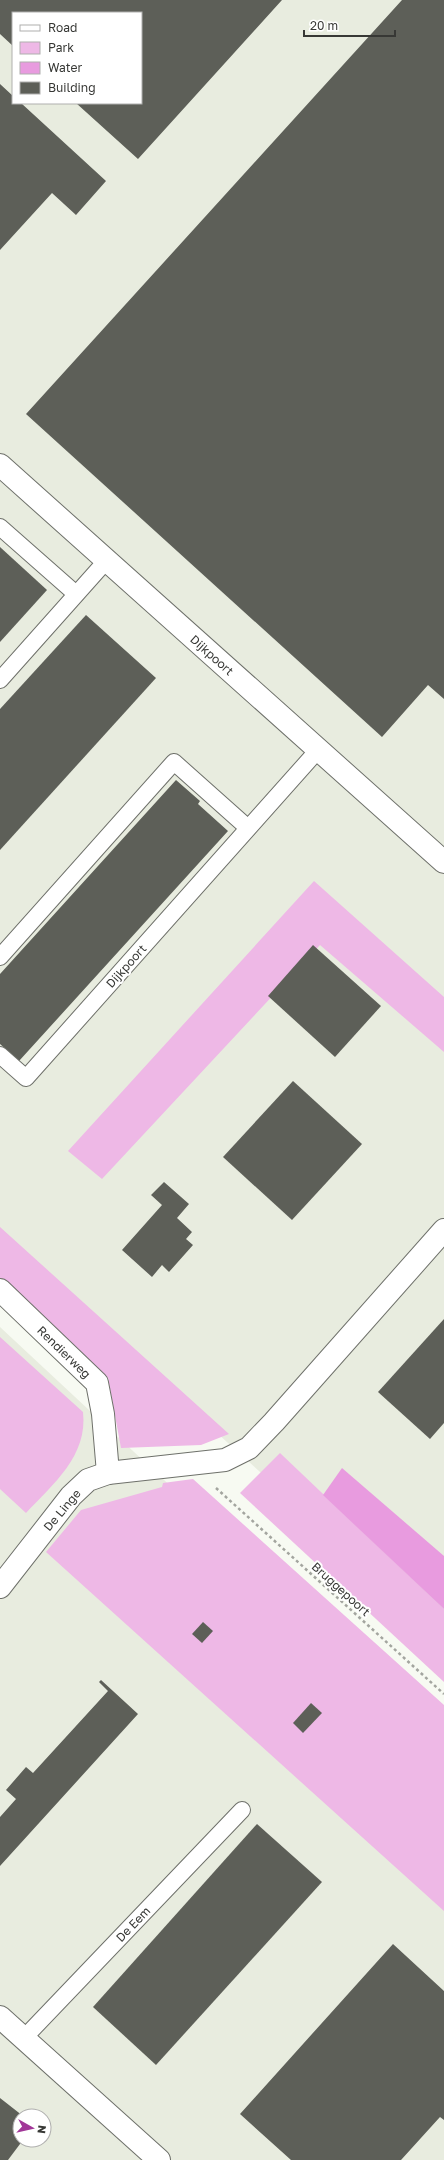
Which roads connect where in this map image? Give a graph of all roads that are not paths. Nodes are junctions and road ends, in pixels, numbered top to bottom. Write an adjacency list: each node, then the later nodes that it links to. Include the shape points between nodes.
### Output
1 (1, 469): 3 (street, Dijkpoort)
2 (0, 527): 4 (lane)
3 (106, 561): 4 (lane); 6 (street, Dijkpoort)
4 (76, 594): 5 (lane)
5 (0, 680)
6 (318, 750): 7 (lane, Dijkpoort); 8 (street, Dijkpoort)
7 (248, 828): 9 (lane, via 174,762); 10 (lane, Dijkpoort, via 26,1078)
8 (444, 862)
9 (0, 957)
10 (0, 1055)
11 (444, 1230): 13 (street, De Linge, via 249,1448 225,1460)
12 (0, 1290): 13 (street, Rendierweg, via 97,1383 103,1414)
13 (108, 1473): 14 (street, De Linge, via 88,1480 70,1496)
14 (0, 1587)
15 (242, 1810): 17 (lane, De Eem)
16 (0, 2017): 17 (street)
17 (24, 2038): 18 (street)
18 (159, 2160)

